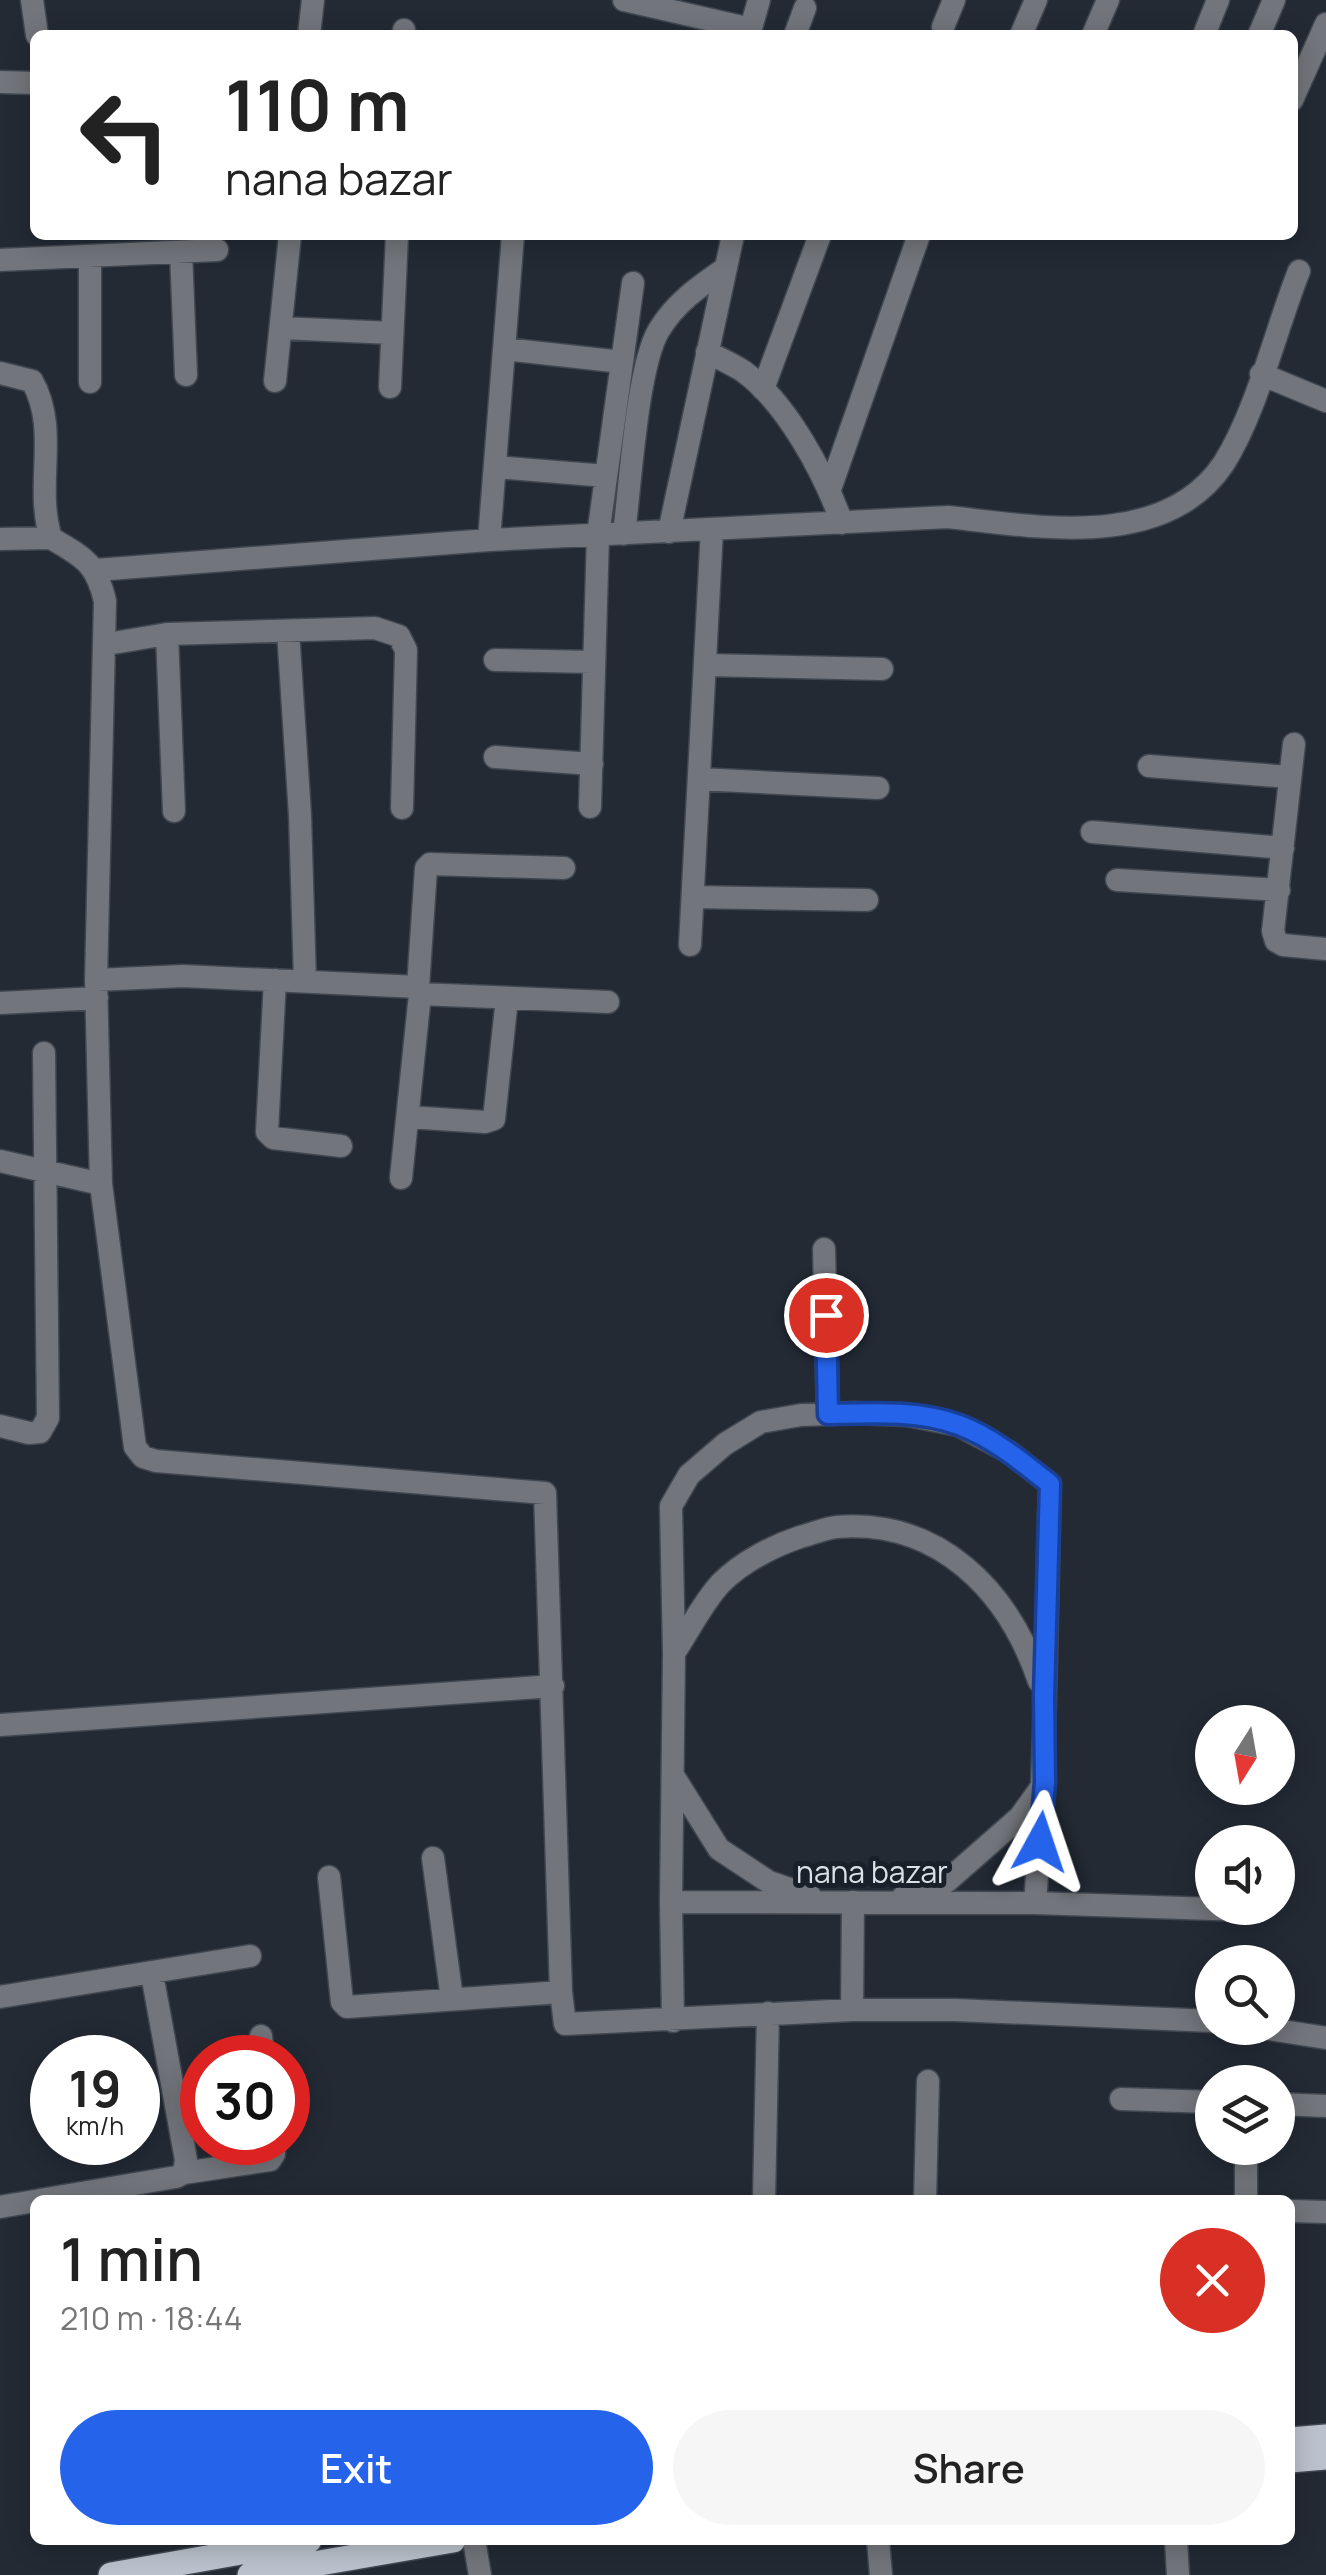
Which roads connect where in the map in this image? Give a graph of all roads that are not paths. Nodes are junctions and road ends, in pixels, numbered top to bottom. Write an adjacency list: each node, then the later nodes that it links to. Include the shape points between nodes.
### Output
1 (32, 0): 12 (street)
2 (312, 0): 13 (street)
3 (624, 0): 14 (street)
4 (759, 0): 15 (street)
5 (954, 0): 11 (street)
6 (1036, 0): 17 (street)
7 (1108, 0): 18 (street)
8 (1218, 0): 19 (street)
9 (1274, 0): 20 (street)
10 (804, 8): 16 (street)
11 (943, 28)
12 (36, 30)
13 (309, 30)
14 (742, 30)
15 (751, 30)
16 (796, 30)
17 (1023, 30)
18 (1095, 30)
19 (1206, 30)
20 (1262, 30)
21 (1323, 38): 24 (street)
22 (0, 82): 23 (street)
23 (30, 82)
24 (1298, 88)
25 (289, 240): 38 (street)
26 (397, 240): 39 (street)
27 (513, 240): 40 (street)
28 (732, 240): 35 (street)
29 (818, 240): 49 (street)
30 (917, 240): 53 (street)
31 (217, 250): 32 (street)
32 (181, 252): 33 (street); 45 (street)
33 (90, 256): 34 (street); 46 (street)
34 (0, 260)
35 (726, 268): 41 (street); 57 (street, via 680,301 656,333)
36 (1299, 271): 44 (street)
37 (633, 283): 42 (street)
38 (280, 328): 39 (street); 47 (street)
39 (392, 333): 48 (street)
40 (504, 349): 42 (street); 51 (street)
41 (708, 352): 49 (street); 56 (street)
42 (622, 362): 52 (street)
43 (0, 373): 59 (street, via 32,382 40,396 46,420 43,514)
44 (1261, 374): 50 (street); 54 (street, via 1224,463 1179,508 1111,526 948,518)
45 (186, 375)
46 (90, 382)
47 (275, 382)
48 (390, 387)
49 (762, 390): 53 (street)
50 (1326, 401)
51 (495, 468): 52 (street); 61 (street)
52 (606, 476): 58 (street)
53 (830, 489): 54 (street)
54 (842, 524): 55 (street)
55 (712, 530): 56 (street); 68 (street)
56 (669, 532): 57 (street)
57 (624, 534): 58 (street)
58 (598, 535): 61 (street); 67 (street)
59 (51, 538): 60 (street); 62 (street)
60 (0, 539)
61 (490, 540): 62 (street)
62 (96, 570): 65 (street)
63 (288, 631): 64 (street); 77 (street, via 375,628 399,636 406,650); 90 (street)
64 (167, 634): 65 (street); 79 (street)
65 (107, 644): 91 (street)
66 (495, 660): 67 (street)
67 (594, 662): 72 (street)
68 (705, 665): 69 (street); 75 (street)
69 (882, 669)
70 (1294, 744): 74 (street)
71 (496, 757): 72 (street)
72 (592, 764): 78 (street)
73 (1149, 766): 74 (street)
74 (1290, 777): 81 (street)
75 (699, 779): 76 (street); 85 (street)
76 (878, 788)
77 (402, 808)
78 (590, 808)
79 (174, 811)
80 (1092, 832): 81 (street)
81 (1283, 848): 84 (street)
82 (564, 868): 92 (street, via 430,864)
83 (1117, 880): 84 (street)
84 (1279, 890): 88 (street, via 1276,941)
85 (693, 897): 86 (street); 87 (street)
86 (867, 900)
87 (690, 944)
88 (1326, 950)
89 (275, 980): 90 (street); 91 (street, via 183,976); 98 (street, via 266,1132)
90 (305, 981): 92 (street)
91 (96, 989): 95 (street); 102 (street)
92 (419, 990): 93 (street); 97 (street)
93 (507, 998): 94 (street); 97 (street, via 494,1119)
94 (608, 1002)
95 (0, 1003)
96 (44, 1053): 100 (street)
97 (408, 1117): 101 (street)
98 (340, 1146)
99 (0, 1161): 100 (street)
100 (47, 1172): 102 (street); 105 (street, via 48,1418 40,1432)
101 (402, 1178)
102 (101, 1184): 107 (street, via 135,1447 143,1457 546,1493)
103 (824, 1249): 104 (street)
104 (828, 1414): 106 (street, via 762,1422 690,1475 671,1506); 108 (street, via 907,1415 958,1425 1050,1484)
105 (0, 1426)
106 (674, 1653): 108 (street, via 721,1583 775,1545 835,1526 905,1532 964,1563 1000,1602 1027,1646); 110 (street)
107 (553, 1686): 109 (street); 122 (street)
108 (1044, 1696): 111 (street)
109 (0, 1725)
110 (673, 1776): 114 (street); 115 (street, via 720,1850 769,1882)
111 (1045, 1782): 117 (street, via 1020,1818 946,1882); 118 (street)
112 (433, 1858): 124 (street)
113 (329, 1876): 124 (street, via 347,2008)
114 (671, 1902): 115 (street, nana bazar); 128 (street)
115 (827, 1902): 116 (street, nana bazar)
116 (853, 1902): 117 (street, nana bazar); 125 (street)
117 (889, 1903): 118 (street, nana bazar)
118 (1036, 1903): 119 (street, nana bazar)
119 (1195, 1908)
120 (250, 1956): 121 (street)
121 (152, 1974): 123 (street); 138 (street)
122 (561, 1992): 124 (street); 128 (street, via 565,2024)
123 (0, 1997)
124 (452, 1999)
125 (852, 2010): 126 (street); 127 (street)
126 (768, 2013): 128 (street); 140 (street)
127 (1195, 2020)
128 (673, 2021)
129 (1295, 2033): 130 (street)
130 (1326, 2038)
131 (928, 2081): 141 (street)
132 (1121, 2099): 133 (street)
133 (1195, 2101)
134 (1295, 2105): 135 (street)
135 (1326, 2106)
136 (237, 2165): 138 (street)
137 (1246, 2165): 142 (street)
138 (184, 2173): 139 (street)
139 (68, 2195)
140 (764, 2195)
141 (925, 2195)
142 (1246, 2195)
143 (30, 2201): 144 (street)
144 (0, 2207)
145 (1295, 2212): 146 (street)
146 (1326, 2212)
147 (1326, 2437): 148 (main road)
148 (1295, 2440)
149 (1326, 2457): 150 (main road)
150 (1295, 2460)
151 (281, 2545): 156 (main road)
152 (425, 2545): 157 (main road)
153 (475, 2545): 158 (street)
154 (878, 2545): 159 (street)
155 (1176, 2545): 160 (street)
156 (112, 2575)
157 (250, 2575)
158 (480, 2575)
159 (881, 2575)
160 (1178, 2575)

